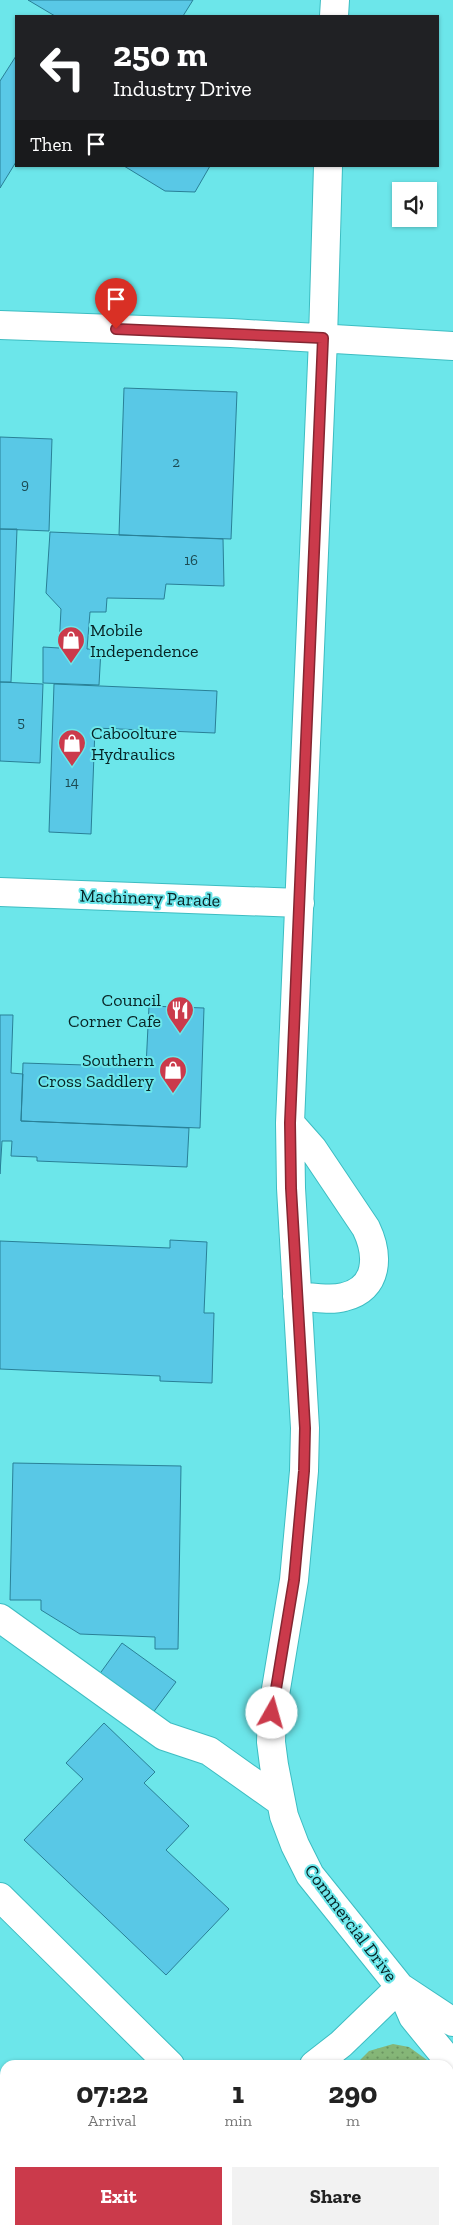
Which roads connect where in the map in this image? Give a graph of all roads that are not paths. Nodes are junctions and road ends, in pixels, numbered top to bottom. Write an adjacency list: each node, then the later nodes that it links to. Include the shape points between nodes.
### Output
1 (335, 0): 2 (street)
2 (334, 15)
3 (328, 167): 5 (street, Commercial Drive)
4 (0, 325): 5 (street)
5 (323, 338): 6 (street); 8 (street, Commercial Drive)
6 (453, 346)
7 (0, 892): 8 (street, Machinery Parade)
8 (300, 903): 9 (street, Commercial Drive)
9 (290, 1123): 10 (street, Commercial Drive); 10 (street, via 313,1149 366,1228 376,1255 368,1283 358,1292 343,1298)
10 (297, 1296): 12 (street, Commercial Drive, via 305,1428 304,1471 294,1580 270,1742)
11 (0, 1618): 12 (street, via 164,1736 209,1751)
12 (281, 1802): 14 (street, Commercial Drive, via 295,1845 310,1875)
13 (0, 1897): 16 (street)
14 (400, 1987): 15 (street, Commercial Drive); 17 (street); 18 (street, Commercial Drive, via 413,2017)
15 (453, 2022)
16 (165, 2060)
17 (320, 2060)
18 (448, 2060)

